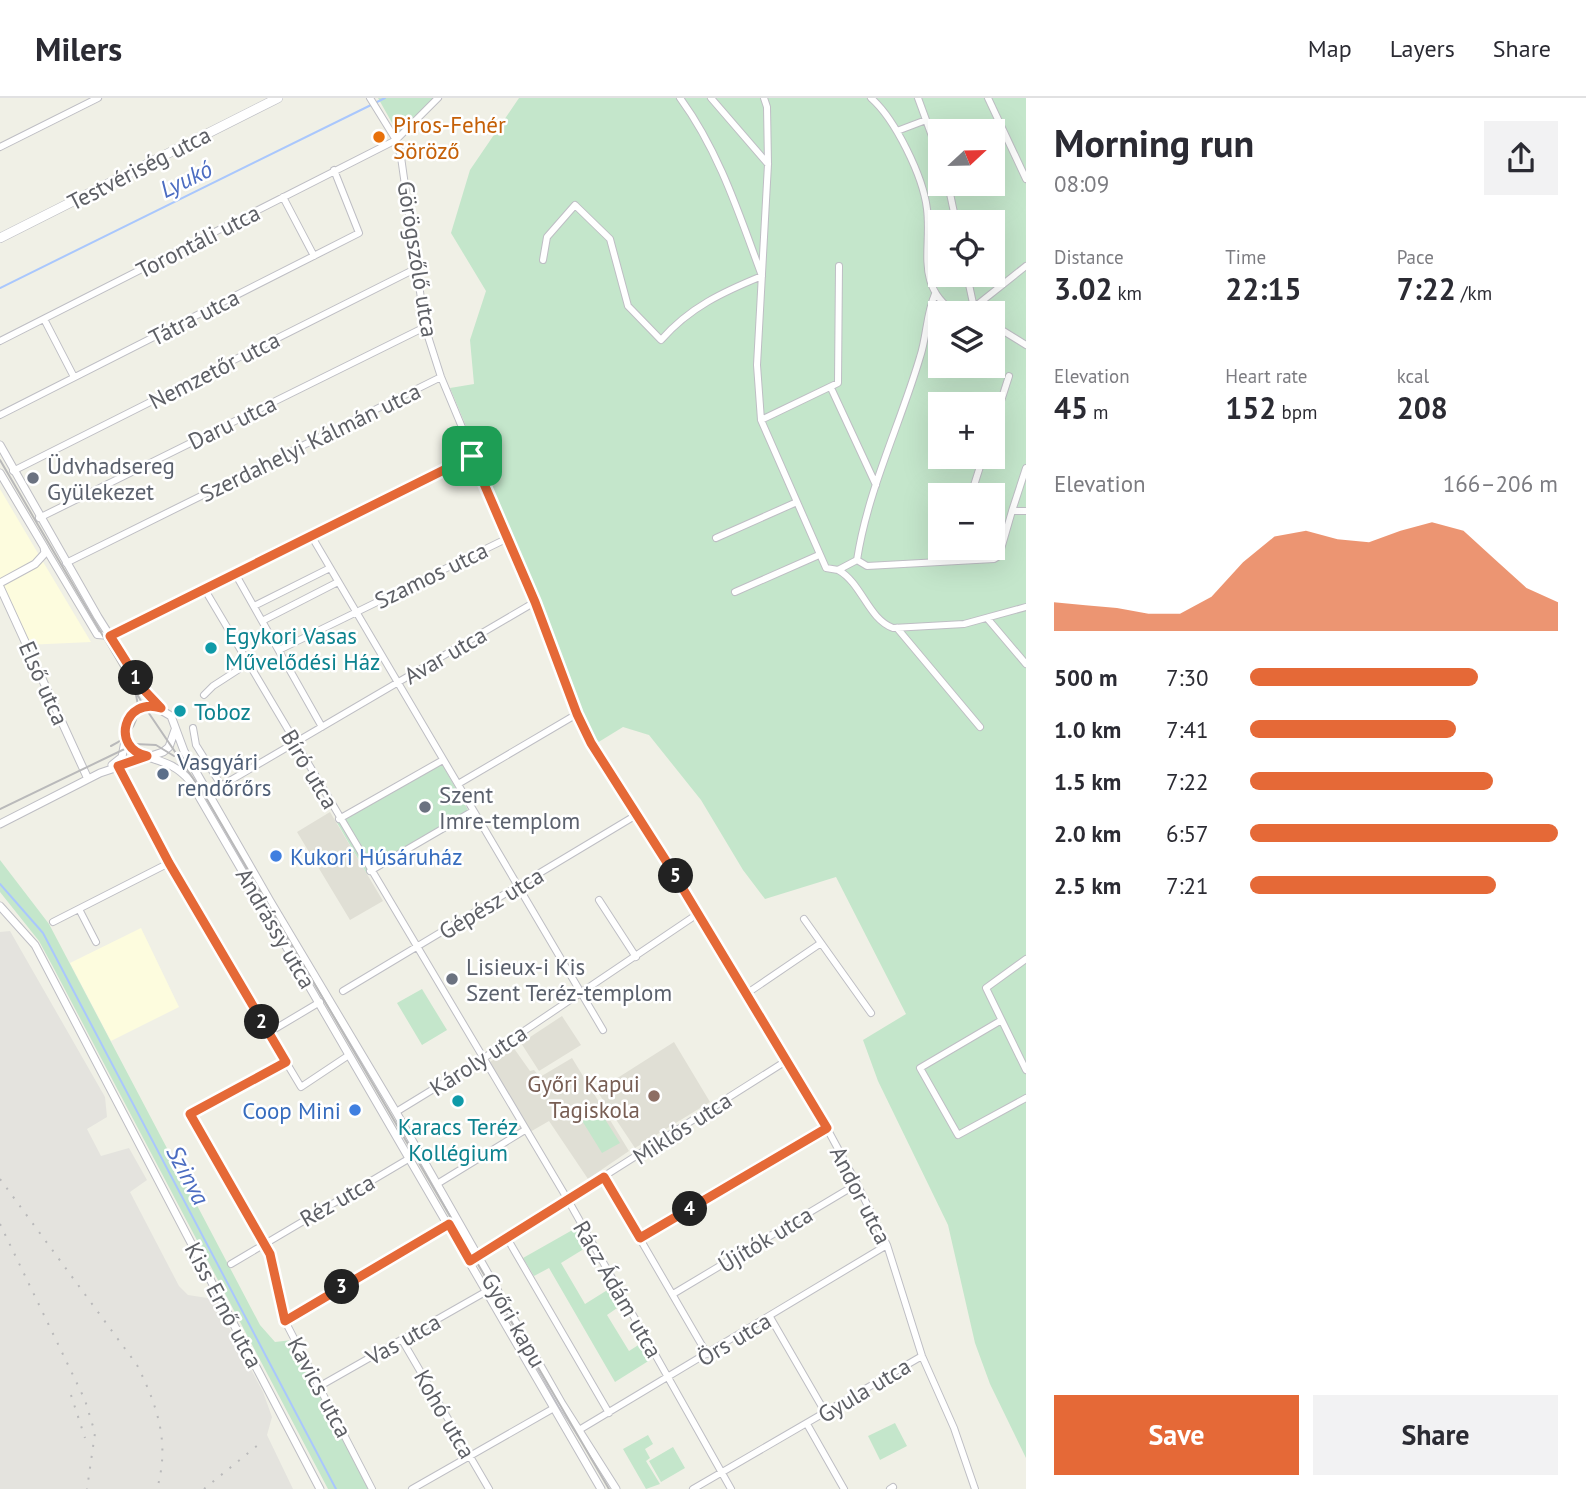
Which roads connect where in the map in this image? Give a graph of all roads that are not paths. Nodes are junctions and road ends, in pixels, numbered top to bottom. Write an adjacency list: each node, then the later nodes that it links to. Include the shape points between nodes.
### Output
1 (99, 98): 15 (street)
2 (278, 98): 22 (main road, Testvériség utca)
3 (438, 98): 14 (street)
4 (680, 98): 28 (street, via 729,187)
5 (711, 98): 18 (street)
6 (764, 98): 18 (street)
7 (871, 98): 13 (street)
8 (918, 98): 11 (street)
9 (988, 98): 17 (street)
10 (372, 102): 14 (street, Görögszőlő utca)
11 (926, 120): 12 (street); 13 (street)
12 (928, 125)
13 (897, 131): 29 (street, via 927,209 926,262)
14 (396, 141): 19 (street, Torontáli utca); 27 (street, Görögszőlő utca, via 406,182)
15 (0, 147)
16 (1026, 157): 17 (street)
17 (1018, 161): 20 (street)
18 (768, 164): 28 (street)
19 (334, 170): 21 (street, Torontáli utca); 23 (street, Tátra utca, via 359,233)
20 (1026, 179)
21 (284, 197): 23 (street); 32 (street, Torontáli utca)
22 (0, 238)
23 (314, 256): 38 (street, Tátra utca)
24 (543, 260): 28 (street, via 547,237 575,205 610,239 628,306 661,340 681,317 713,296)
25 (839, 266): 40 (street, via 838,383)
26 (1026, 266): 31 (street)
27 (415, 269): 33 (street, Görögszőlő utca); 47 (street, Nemzetőr utca)
28 (762, 276): 43 (street, via 757,365)
29 (935, 294): 30 (street); 49 (street, via 921,355)
30 (940, 301)
31 (982, 301)
32 (44, 319): 35 (street, Torontáli utca); 38 (street)
33 (425, 327): 39 (street, Görögszőlő utca); 53 (street, Daru utca)
34 (1005, 332): 36 (street)
35 (0, 341)
36 (1026, 345)
37 (1009, 376): 41 (street)
38 (74, 377): 42 (street, Tátra utca)
39 (441, 377): 45 (street, Görögszőlő utca); 62 (street, Szerdahelyi Kálmán utca)
40 (831, 388): 43 (street); 49 (street)
41 (1004, 392)
42 (0, 415)
43 (761, 419): 50 (street)
44 (0, 445): 47 (street)
45 (472, 456): 54 (street); 55 (street, Görögszőlő utca)
46 (1026, 468): 51 (street)
47 (13, 471): 53 (street)
48 (0, 473): 57 (street)
49 (876, 485): 60 (street)
50 (797, 502): 56 (street); 59 (street)
51 (1012, 511): 52 (street); 61 (street, via 999,556)
52 (1026, 511)
53 (39, 518): 58 (street)
54 (312, 537): 63 (street); 65 (street)
55 (508, 538): 70 (street, Görögszőlő utca); 73 (street, Szamos utca)
56 (716, 538)
57 (45, 553): 58 (street); 67 (street); 77 (street, via 97,635)
58 (61, 555): 62 (street)
59 (819, 555): 64 (street, via 826,568); 69 (street)
60 (857, 560): 61 (street, via 867,566); 64 (street)
61 (950, 561)
62 (66, 563): 77 (street)
63 (330, 568): 66 (street); 71 (street)
64 (838, 570): 76 (street, via 851,577 883,625)
65 (236, 575): 68 (street); 71 (street)
66 (338, 582): 73 (street); 75 (street)
67 (0, 585): 95 (street, Első utca)
68 (205, 590): 77 (street); 79 (street, Bíró utca)
69 (735, 592)
70 (535, 602): 81 (street, Avar utca); 84 (street, Görögszőlő utca)
71 (254, 607): 75 (street)
72 (1026, 607): 74 (street)
73 (356, 612): 78 (street, Szamos utca); 81 (street)
74 (987, 618): 76 (street); 80 (street)
75 (262, 621): 78 (street)
76 (897, 628): 87 (street)
77 (110, 636): 83 (street)
78 (279, 650): 86 (street)
79 (247, 664): 82 (street); 90 (street, Bíró utca)
80 (1026, 664)
81 (398, 682): 86 (street, Avar utca); 92 (street)
82 (204, 695)
83 (161, 708): 88 (street); 89 (street, via 135,710)
84 (577, 714): 96 (street); 100 (street, Görögszőlő utca)
85 (192, 727): 97 (street, via 196,745)
86 (322, 727): 90 (street, Avar utca)
87 (980, 727)
88 (175, 729): 91 (street, via 167,749); 98 (street, Andrássy utca)
89 (124, 733): 91 (street, via 132,749); 94 (street, via 122,757)
90 (295, 743): 97 (street, Avar utca); 101 (street, Bíró utca)
91 (147, 756): 93 (street); 120 (street, Andrássy utca, via 170,763 190,781)
92 (443, 760): 96 (street); 101 (street)
93 (118, 766): 94 (street); 103 (street)
94 (100, 773): 95 (street)
95 (88, 779): 102 (street)
96 (458, 784): 99 (street)
97 (222, 785): 98 (street, Avar utca)
98 (210, 792): 131 (street, Andrássy utca)
99 (473, 811): 104 (street); 105 (street)
100 (638, 814): 105 (street, Gépész utca); 109 (street, Andor utca)
101 (339, 819): 104 (street, Bíró utca)
102 (0, 824)
103 (169, 863): 108 (street); 124 (street)
104 (370, 871): 114 (street, Bíró utca)
105 (518, 887): 114 (street, Gépész utca); 118 (street)
106 (599, 900): 115 (street)
107 (0, 906): 164 (street, Kiss Ernő utca, via 40,956)
108 (79, 909): 111 (street); 112 (street)
109 (699, 913): 115 (street, Károly utca); 119 (street, Andor utca)
110 (804, 919): 113 (street)
111 (53, 922)
112 (96, 942)
113 (821, 943): 119 (street); 121 (street)
114 (415, 948): 117 (street, Gépész utca); 126 (street, Rácz Ádám utca)
115 (636, 957): 118 (street, Károly utca)
116 (1026, 959): 122 (street, via 986,988)
117 (343, 991)
118 (581, 993): 123 (street); 126 (street, Károly utca)
119 (746, 994): 127 (street, Andor utca)
120 (320, 1002): 124 (street); 125 (street, Andrássy utca)
121 (871, 1013)
122 (1000, 1021): 129 (street); 130 (street, via 920,1068 958,1135)
123 (603, 1030)
124 (268, 1033): 128 (street)
125 (349, 1055): 128 (street, via 301,1087); 132 (street, Andrássy utca)
126 (481, 1060): 131 (street, Károly utca); 134 (street, Rácz Ádám utca)
127 (786, 1061): 133 (street, Andor utca); 136 (street, Miklós utca)
128 (286, 1062): 143 (street, Kavics utca, via 190,1114)
129 (1026, 1070)
130 (1026, 1098)
131 (396, 1112): 137 (street, Győri kapu)
132 (385, 1121): 135 (street, Győri kapu)
133 (827, 1128): 138 (street, Andor utca); 142 (street)
134 (525, 1130): 137 (street); 139 (street, Rácz Ádám utca)
135 (410, 1158): 140 (street, Győri kapu); 143 (street, Réz utca)
136 (604, 1177): 139 (street, Miklós utca); 142 (street)
137 (437, 1184): 145 (street, Győri kapu)
138 (857, 1184): 144 (street, Andor utca); 148 (street, Újítók utca)
139 (568, 1200): 141 (street, Miklós utca); 154 (street, Rácz Ádám utca)
140 (449, 1224): 145 (street, Győri kapu); 150 (street)
141 (507, 1238): 145 (street, Miklós utca); 158 (street)
142 (640, 1238): 148 (street)
143 (265, 1242): 146 (street, Réz utca); 150 (street, Kavics utca)
144 (887, 1245): 149 (street, Örs utca); 153 (street, Andor utca)
145 (474, 1259): 147 (street, Győri kapu); 160 (street, Győri kapu)
146 (231, 1264)
147 (487, 1291): 151 (street, Vas utca); 156 (street, Győri kapu)
148 (673, 1294): 152 (street)
149 (770, 1317): 152 (street, Örs utca); 157 (street)
150 (285, 1321): 155 (street, Kavics utca)
151 (402, 1340): 155 (street, Vas utca); 161 (street, Kohó utca)
152 (707, 1354): 154 (street, Örs utca)
153 (922, 1356): 157 (street, Gyula utca); 173 (street, Andor utca)
154 (669, 1378): 158 (street, Örs utca); 162 (street, Rácz Ádám utca)
155 (320, 1386): 165 (street, Kavics utca)
156 (554, 1408): 161 (street); 168 (street, Győri kapu)
157 (825, 1412): 159 (street, Gyula utca)
158 (609, 1413): 160 (street, Örs utca)
159 (807, 1424): 162 (street, Gyula utca); 172 (street, Gyula utca)
160 (579, 1430): 169 (street, Győri kapu)
161 (470, 1457): 166 (street); 167 (street, Kohó utca)
162 (722, 1473): 163 (street, Gyula utca); 171 (street, Rácz Ádám utca)
163 (703, 1487): 170 (street, Gyula utca)
164 (320, 1489)
165 (372, 1489)
166 (412, 1489)
167 (489, 1489)
168 (601, 1489)
169 (616, 1489)
170 (693, 1489)
171 (731, 1489)
172 (844, 1489)
173 (975, 1489)

